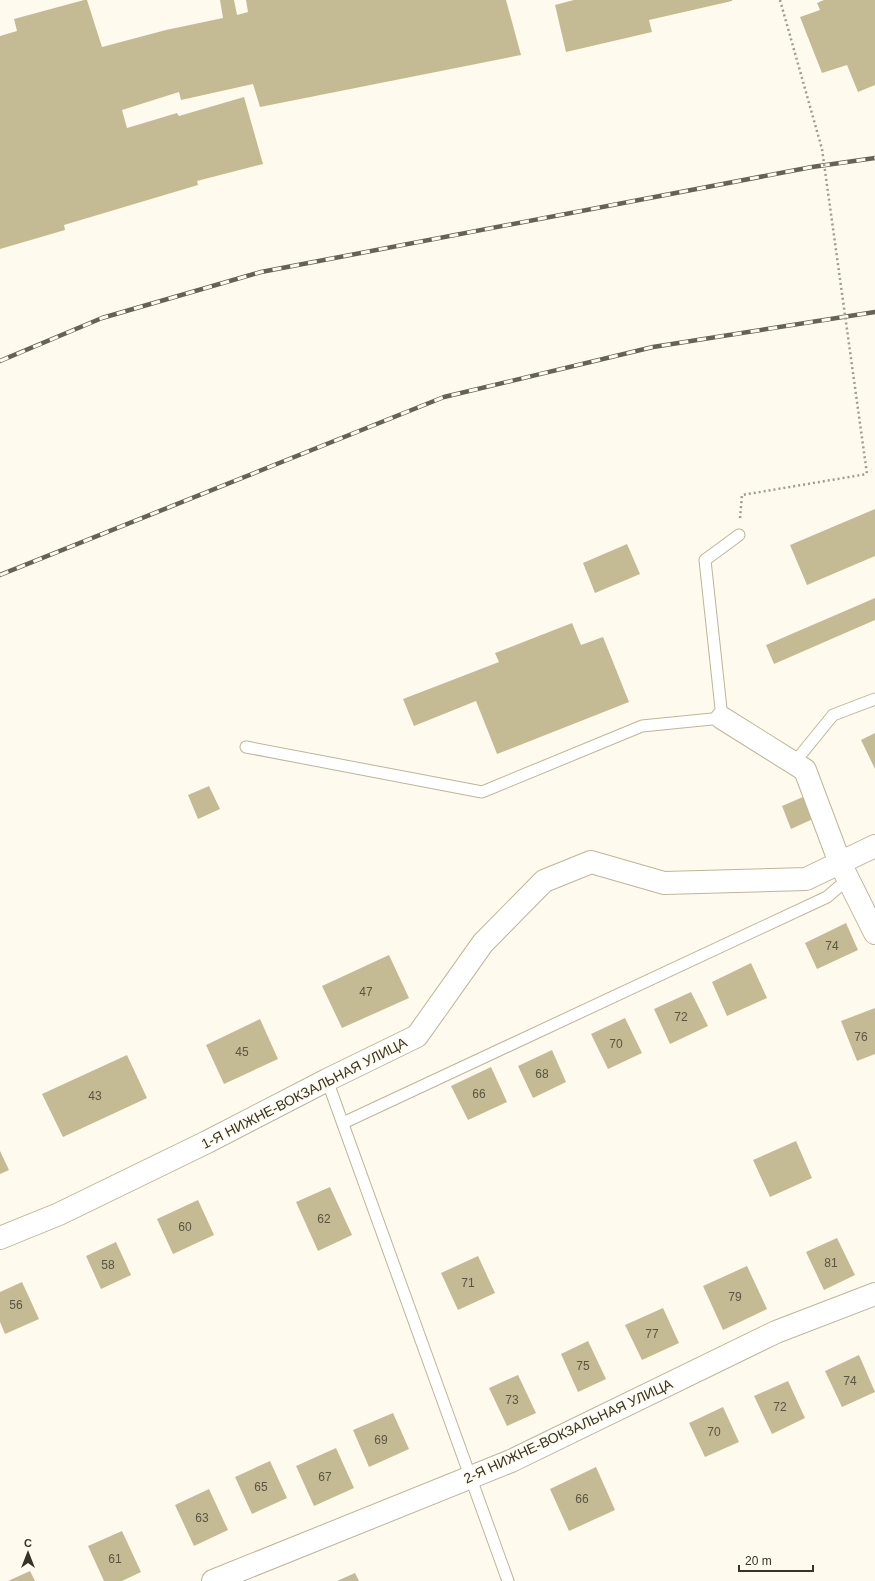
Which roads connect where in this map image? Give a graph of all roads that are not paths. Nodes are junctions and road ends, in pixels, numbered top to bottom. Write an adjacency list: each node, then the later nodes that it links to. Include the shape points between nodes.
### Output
1 (739, 535): 3 (lane, via 705,560)
2 (875, 699): 5 (lane, via 833,716)
3 (722, 718): 4 (lane, via 642,726 482,792); 5 (street)
4 (246, 747)
5 (794, 763): 7 (street, via 805,770)
6 (875, 846): 7 (street, 1-Я НИЖНЕ-ВОКЗАЛЬНАЯ УЛИЦА)
7 (844, 871): 8 (street); 9 (street, 1-Я НИЖНЕ-ВОКЗАЛЬНАЯ УЛИЦА, via 806,879 664,882 591,862 544,881 483,943 417,1036); 10 (lane, via 828,897)
8 (875, 933)
9 (327, 1080): 10 (lane); 11 (street, 1-Я НИЖНЕ-ВОКЗАЛЬНАЯ УЛИЦА, via 80,1204)
10 (343, 1123): 13 (lane)
11 (0, 1238)
12 (875, 1294): 13 (street, 2-Я НИЖНЕ-ВОКЗАЛЬНАЯ УЛИЦА, via 776,1332 511,1461)
13 (470, 1477): 14 (street, 2-Я НИЖНЕ-ВОКЗАЛЬНАЯ УЛИЦА); 15 (lane)
14 (213, 1581)
15 (508, 1581)

